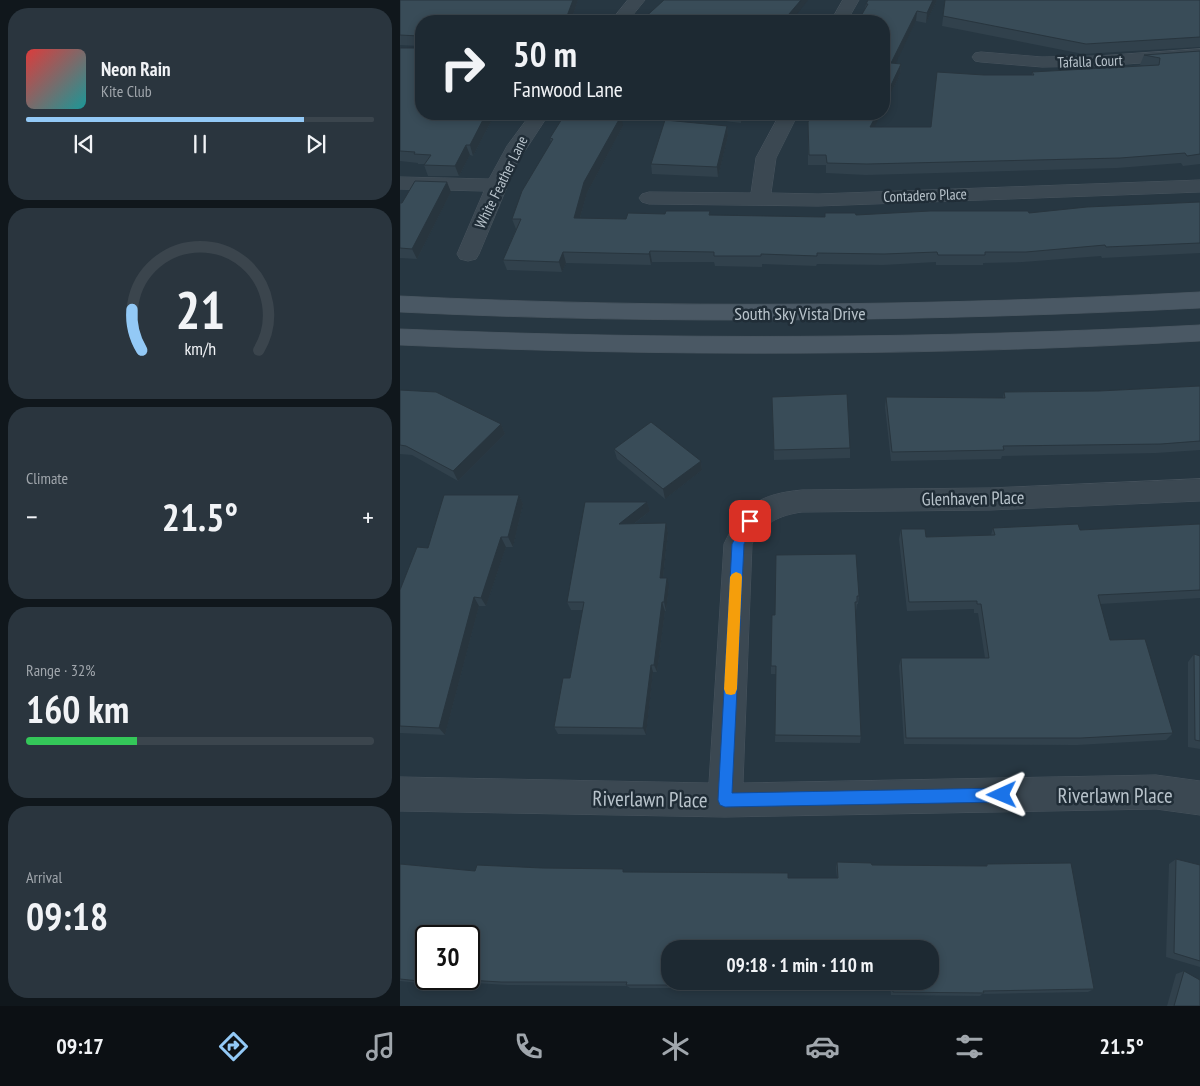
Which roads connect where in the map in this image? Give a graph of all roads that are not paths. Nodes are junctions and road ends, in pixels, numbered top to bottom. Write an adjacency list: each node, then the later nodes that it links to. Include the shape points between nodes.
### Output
1 (637, 0): 3 (street)
2 (850, 0): 4 (street)
3 (624, 15)
4 (842, 15)
5 (1200, 54): 6 (street, Tafalla Court, via 1051,62)
6 (981, 58)
7 (535, 120): 10 (street, White Feather Lane, via 524,133)
8 (786, 120): 13 (street, via 766,158)
9 (400, 183): 10 (street)
10 (497, 186): 14 (street, White Feather Lane)
11 (1200, 186): 13 (street, Contadero Place, via 818,200)
12 (650, 198): 13 (street, Contadero Place)
13 (760, 199)
14 (468, 254)
15 (1200, 300): 16 (main road, South Sky Vista Drive, via 965,311 737,313)
16 (400, 304)
17 (1200, 333): 18 (main road, South Sky Vista Drive, via 987,342 740,346)
18 (400, 337)
19 (1200, 490): 22 (street, Glenhaven Place, via 990,499 802,501 773,506 761,512 750,521 738,544)
20 (400, 794): 22 (street, Riverlawn Place)
21 (1200, 798): 22 (street, Riverlawn Place, via 1156,792)
22 (725, 800)

